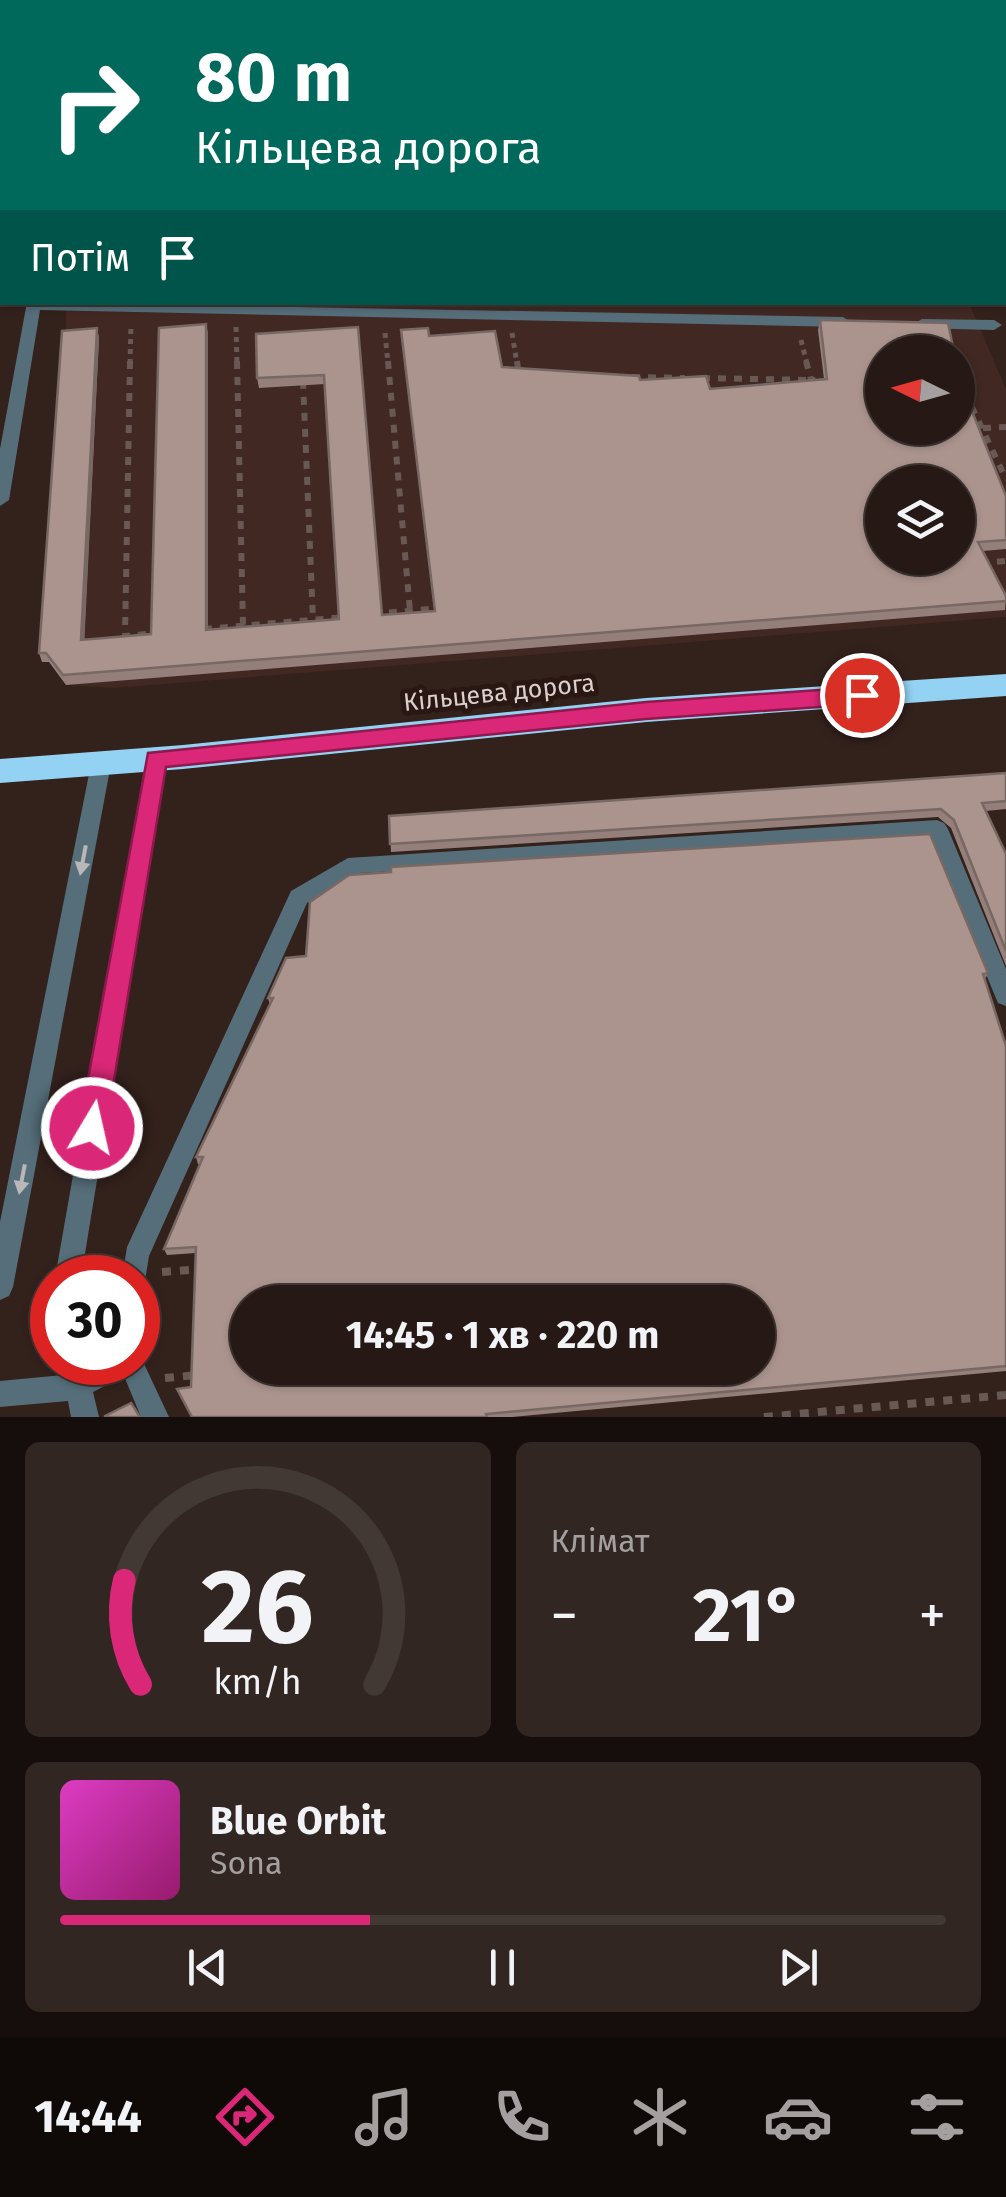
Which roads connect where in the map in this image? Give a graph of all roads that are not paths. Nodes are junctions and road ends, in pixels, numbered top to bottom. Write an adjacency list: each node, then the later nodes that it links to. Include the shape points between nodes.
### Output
1 (859, 322): 4 (street, via 33,305)
2 (898, 323): 3 (street)
3 (994, 325)
4 (0, 500)
5 (1006, 685): 6 (highway, Кільцева дорога, via 646,710)
6 (156, 759): 7 (highway, Кільцева дорога); 10 (street)
7 (101, 764): 8 (highway, Кільцева дорога); 12 (street, one-way to 12)
8 (0, 771)
9 (1006, 996): 11 (street, via 936,829 356,864 300,897)
10 (72, 1255)
11 (136, 1255)
12 (0, 1287)
13 (35, 1385): 16 (street)
14 (77, 1385): 17 (street)
15 (139, 1385): 18 (street)
16 (0, 1394)
17 (85, 1417)
18 (155, 1417)

